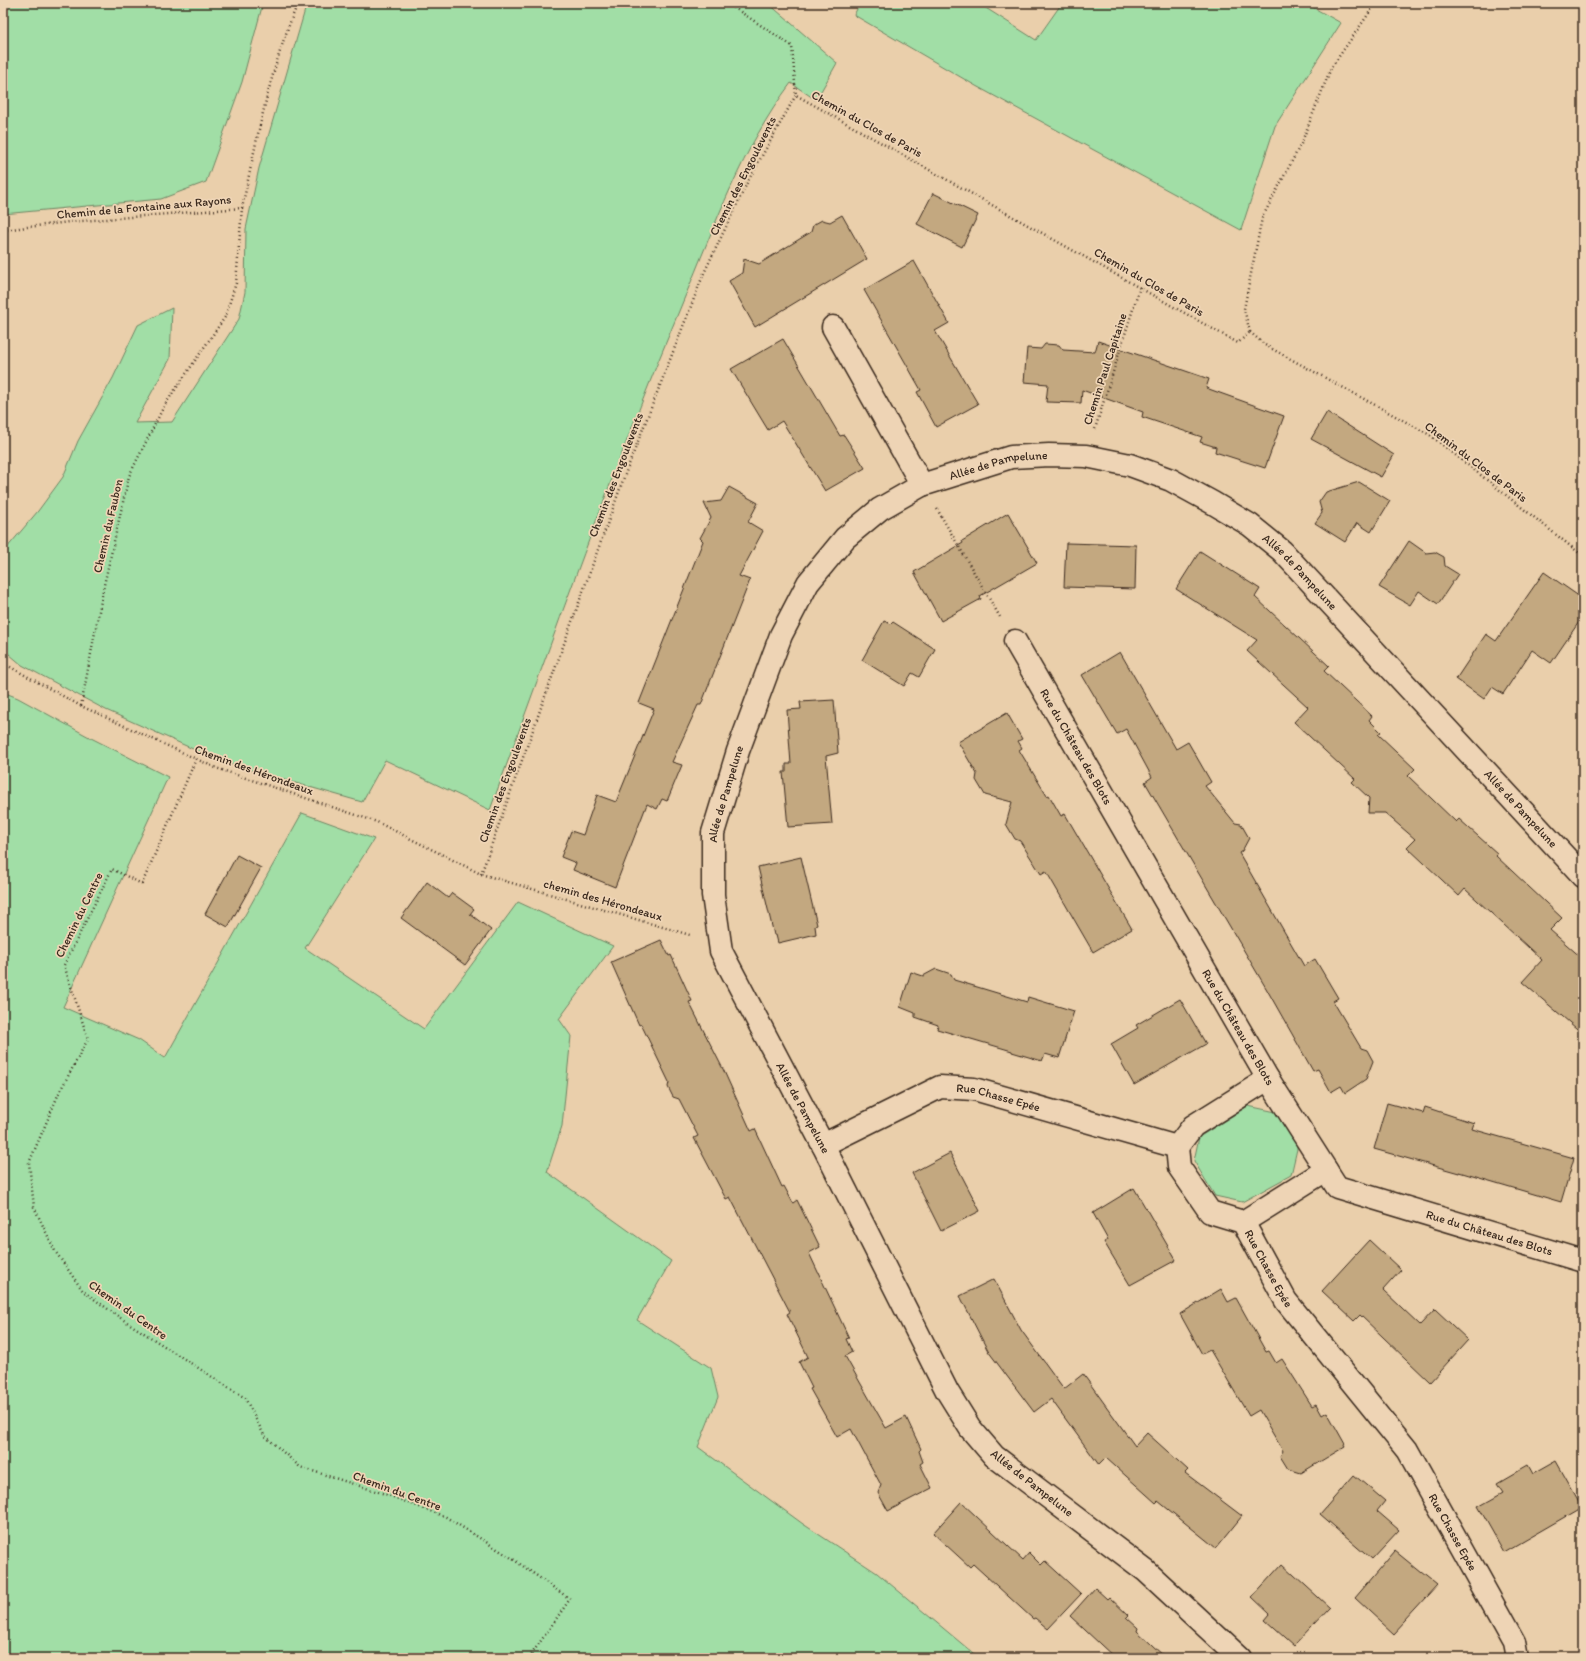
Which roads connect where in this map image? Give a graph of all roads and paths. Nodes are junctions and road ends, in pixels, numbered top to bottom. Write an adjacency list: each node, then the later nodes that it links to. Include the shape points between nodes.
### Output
1 (298, 3): 5 (path, Chemin de la Fontaine aux Rayons, via 285,34 260,124)
2 (727, 3): 4 (path, Chemin du Clos de Paris, via 792,46)
3 (1376, 3): 9 (path, via 1332,68 1301,144 1262,218 1244,309)
4 (796, 95): 7 (path, Chemin du Clos de Paris); 17 (path, Chemin des Engoulevents, via 748,181 704,273 626,472)
5 (242, 208): 6 (path, Chemin de la Fontaine aux Rayons); 15 (path, Chemin du Faubon, via 236,283 225,316 164,406 129,476 104,585)
6 (3, 230)
7 (1140, 287): 9 (path, Chemin du Clos de Paris, via 1238,343); 10 (path, Chemin Paul Capitaine)
8 (833, 327): 11 (street)
9 (1250, 332): 12 (path, Chemin du Clos de Paris, via 1265,345 1430,435)
10 (1086, 456): 11 (street, Allée de Pampelune, via 1011,457); 18 (street, Allée de Pampelune, via 1130,466 1171,480 1250,525 1282,551)
11 (922, 485): 13 (path); 19 (street, Allée de Pampelune, via 880,509 845,538 808,583 781,635 738,751 713,833 713,895)
12 (1583, 556)
13 (1015, 641): 20 (street, Rue du Château des Blots)
14 (3, 663): 15 (path, Chemin des Hérondeaux)
15 (81, 706): 16 (path, Chemin des Hérondeaux)
16 (196, 759): 17 (path, Chemin des Hérondeaux, via 376,822); 26 (path, Chemin du Centre, via 142,884 112,869 64,965 88,1039 59,1093 29,1163 34,1207 55,1251 83,1291 245,1398 264,1435 300,1467 446,1517 570,1599)
17 (481, 874): 19 (path, chemin des Hérondeaux)
18 (1583, 876)
19 (720, 944): 21 (street, Allée de Pampelune, via 721,951)
20 (1268, 1079): 22 (street, via 1193,1126); 23 (street, Rue du Château des Blots)
21 (823, 1146): 22 (street, Rue Chasse Epée, via 940,1087 974,1089); 27 (street, Allée de Pampelune, via 946,1391 970,1428 994,1456 1146,1571)
22 (1177, 1147): 24 (street, Rue Chasse Epée, via 1179,1167 1210,1212)
23 (1326, 1170): 24 (street); 25 (street, Rue du Château des Blots, via 1337,1187)
24 (1243, 1222): 28 (street, Rue Chasse Epée, via 1286,1301 1407,1450 1514,1642)
25 (1583, 1261)
26 (529, 1658)
27 (1240, 1658)
28 (1517, 1658)

